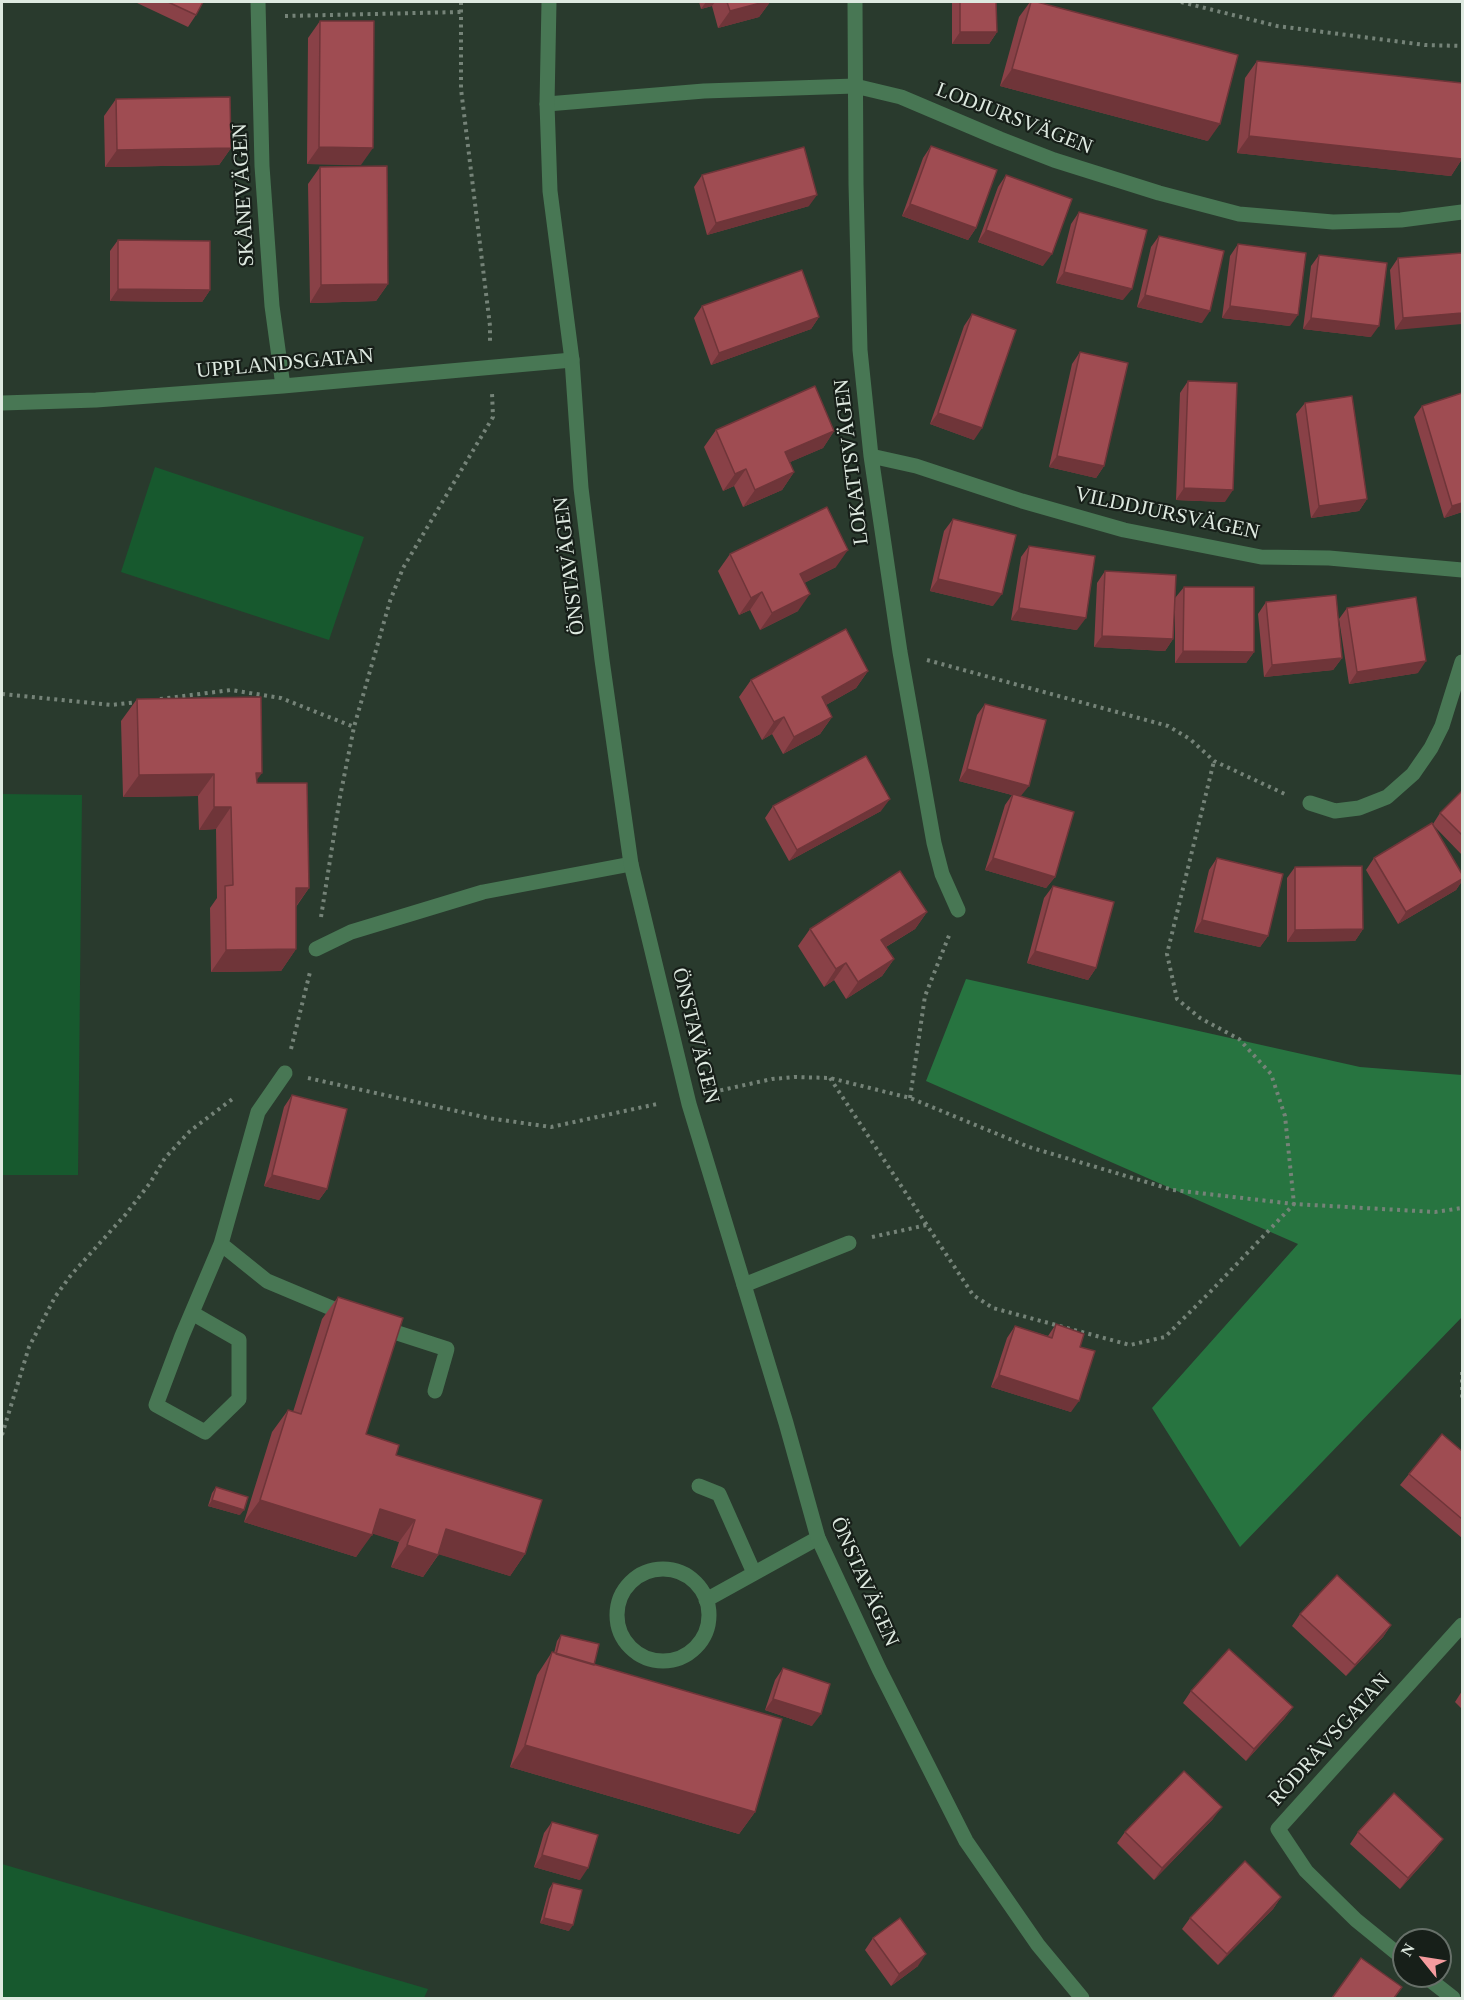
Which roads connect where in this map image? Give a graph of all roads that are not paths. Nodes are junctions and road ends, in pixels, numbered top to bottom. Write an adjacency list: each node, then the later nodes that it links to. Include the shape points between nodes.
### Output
1 (258, 2): 8 (street, SKÅNEVÄGEN, via 262,166 272,306)
2 (549, 2): 5 (street, ÖNSTAVÄGEN)
3 (855, 2): 4 (street, LOKATTSVÄGEN)
4 (855, 86): 5 (street, LODJURSVÄGEN, via 704,91); 6 (street, LODJURSVÄGEN, via 901,97 1054,159 1239,214 1332,222 1401,220); 10 (street, LOKATTSVÄGEN, via 860,350)
5 (547, 104): 7 (street, ÖNSTAVÄGEN, via 550,191)
6 (1462, 212)
7 (572, 360): 8 (street, UPPLANDSGATAN); 14 (street, ÖNSTAVÄGEN, via 583,499)
8 (283, 386): 9 (street, UPPLANDSGATAN)
9 (2, 403)
10 (871, 456): 11 (street, VILDDJURSVÄGEN, via 916,466 1124,530 1261,557 1329,558); 15 (street, LOKATTSVÄGEN, via 934,843)
11 (1462, 570)
12 (1462, 662): 13 (street, via 1442,726 1413,774 1388,797 1359,808 1335,811)
13 (1310, 803)
14 (631, 864): 16 (street, via 483,892 351,932); 20 (street, ÖNSTAVÄGEN, via 689,1104)
15 (958, 910)
16 (316, 949)
17 (285, 1073): 19 (street, via 258,1112)
18 (849, 1243): 20 (street)
19 (221, 1244): 21 (street); 22 (street, via 267,1281 364,1321 447,1348)
20 (744, 1285): 24 (street, ÖNSTAVÄGEN)
21 (192, 1313): 21 (street, via 156,1405 205,1432 239,1399 239,1340)
22 (435, 1391)
23 (699, 1486): 25 (street, via 719,1494)
24 (818, 1538): 25 (street); 30 (street, ÖNSTAVÄGEN, via 966,1841 1038,1945)
25 (754, 1573): 26 (street)
26 (706, 1600): 26 (street, via 710,1609 708,1627 701,1643 687,1655 669,1661 651,1660 635,1653 623,1639 617,1622 618,1604 639,1575 657,1569 675,1570 691,1578)
27 (1462, 1625): 28 (street, RÖDRÄVSGATAN, via 1278,1829 1306,1871)
28 (1392, 1949)
29 (1440, 1988): 31 (street)
30 (1082, 1998)
31 (1453, 1998)

